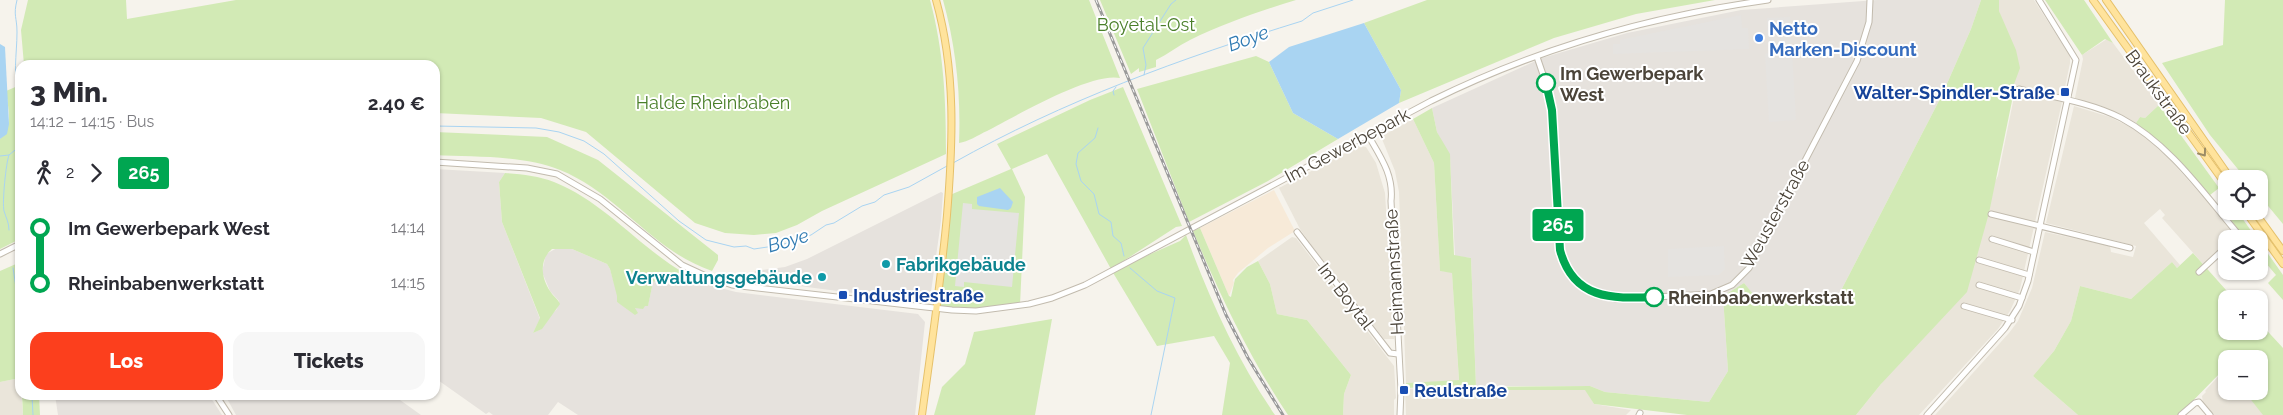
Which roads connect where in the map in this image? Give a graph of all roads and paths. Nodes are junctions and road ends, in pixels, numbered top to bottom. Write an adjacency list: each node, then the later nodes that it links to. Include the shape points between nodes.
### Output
1 (936, 0): 34 (main road, via 951,78 953,128)
2 (1768, 0): 7 (street, Im Gewerbepark, via 1682,14)
3 (1870, 0): 7 (street, Weusterstraße, via 1869,22 1857,61 1749,268 1732,285 1711,294 1616,299 1590,291 1573,277 1560,250 1552,110)
4 (2039, 0): 9 (street, via 2076,60)
5 (2093, 0): 13 (main road, Braukstraße, one-way to 13)
6 (2106, 0): 12 (main road, Braukstraße)
7 (1537, 57): 10 (street, Im Gewerbepark, via 1448,93)
8 (2019, 89): 9 (street)
9 (2068, 100): 17 (street); 18 (street, via 2120,117 2143,130 2168,153)
10 (1368, 135): 34 (street, Im Gewerbepark, via 1069,292 1006,308 976,311); 36 (street, Heimannstraße, via 1389,173 1391,184)
11 (440, 162): 34 (street, via 527,168 557,174 600,199 682,265 721,282)
12 (2225, 170)
13 (2218, 174)
14 (1991, 214): 17 (street)
15 (2251, 220): 28 (main road)
16 (2261, 220): 23 (main road)
17 (2040, 226): 22 (street); 24 (street)
18 (2235, 230)
19 (1297, 232): 36 (street, Im Boytal, via 1390,353)
20 (1992, 239): 24 (street)
21 (15, 246): 25 (street)
22 (2130, 248)
23 (2283, 251)
24 (2034, 252): 30 (street)
25 (0, 254)
26 (2218, 254): 29 (street)
27 (1979, 260): 30 (street)
28 (2283, 264)
29 (2199, 272)
30 (2029, 275): 32 (street)
31 (1978, 285): 32 (street)
32 (2022, 298): 35 (street)
33 (1964, 306): 35 (street)
34 (937, 308): 39 (main road)
35 (2012, 320): 41 (street)
36 (1398, 354): 40 (street, Heimannstraße)
37 (219, 400): 38 (street)
38 (229, 415)
39 (922, 415)
40 (1400, 415)
41 (1927, 415)
42 (2181, 415): 43 (street, via 2199,402)
43 (2210, 415)

